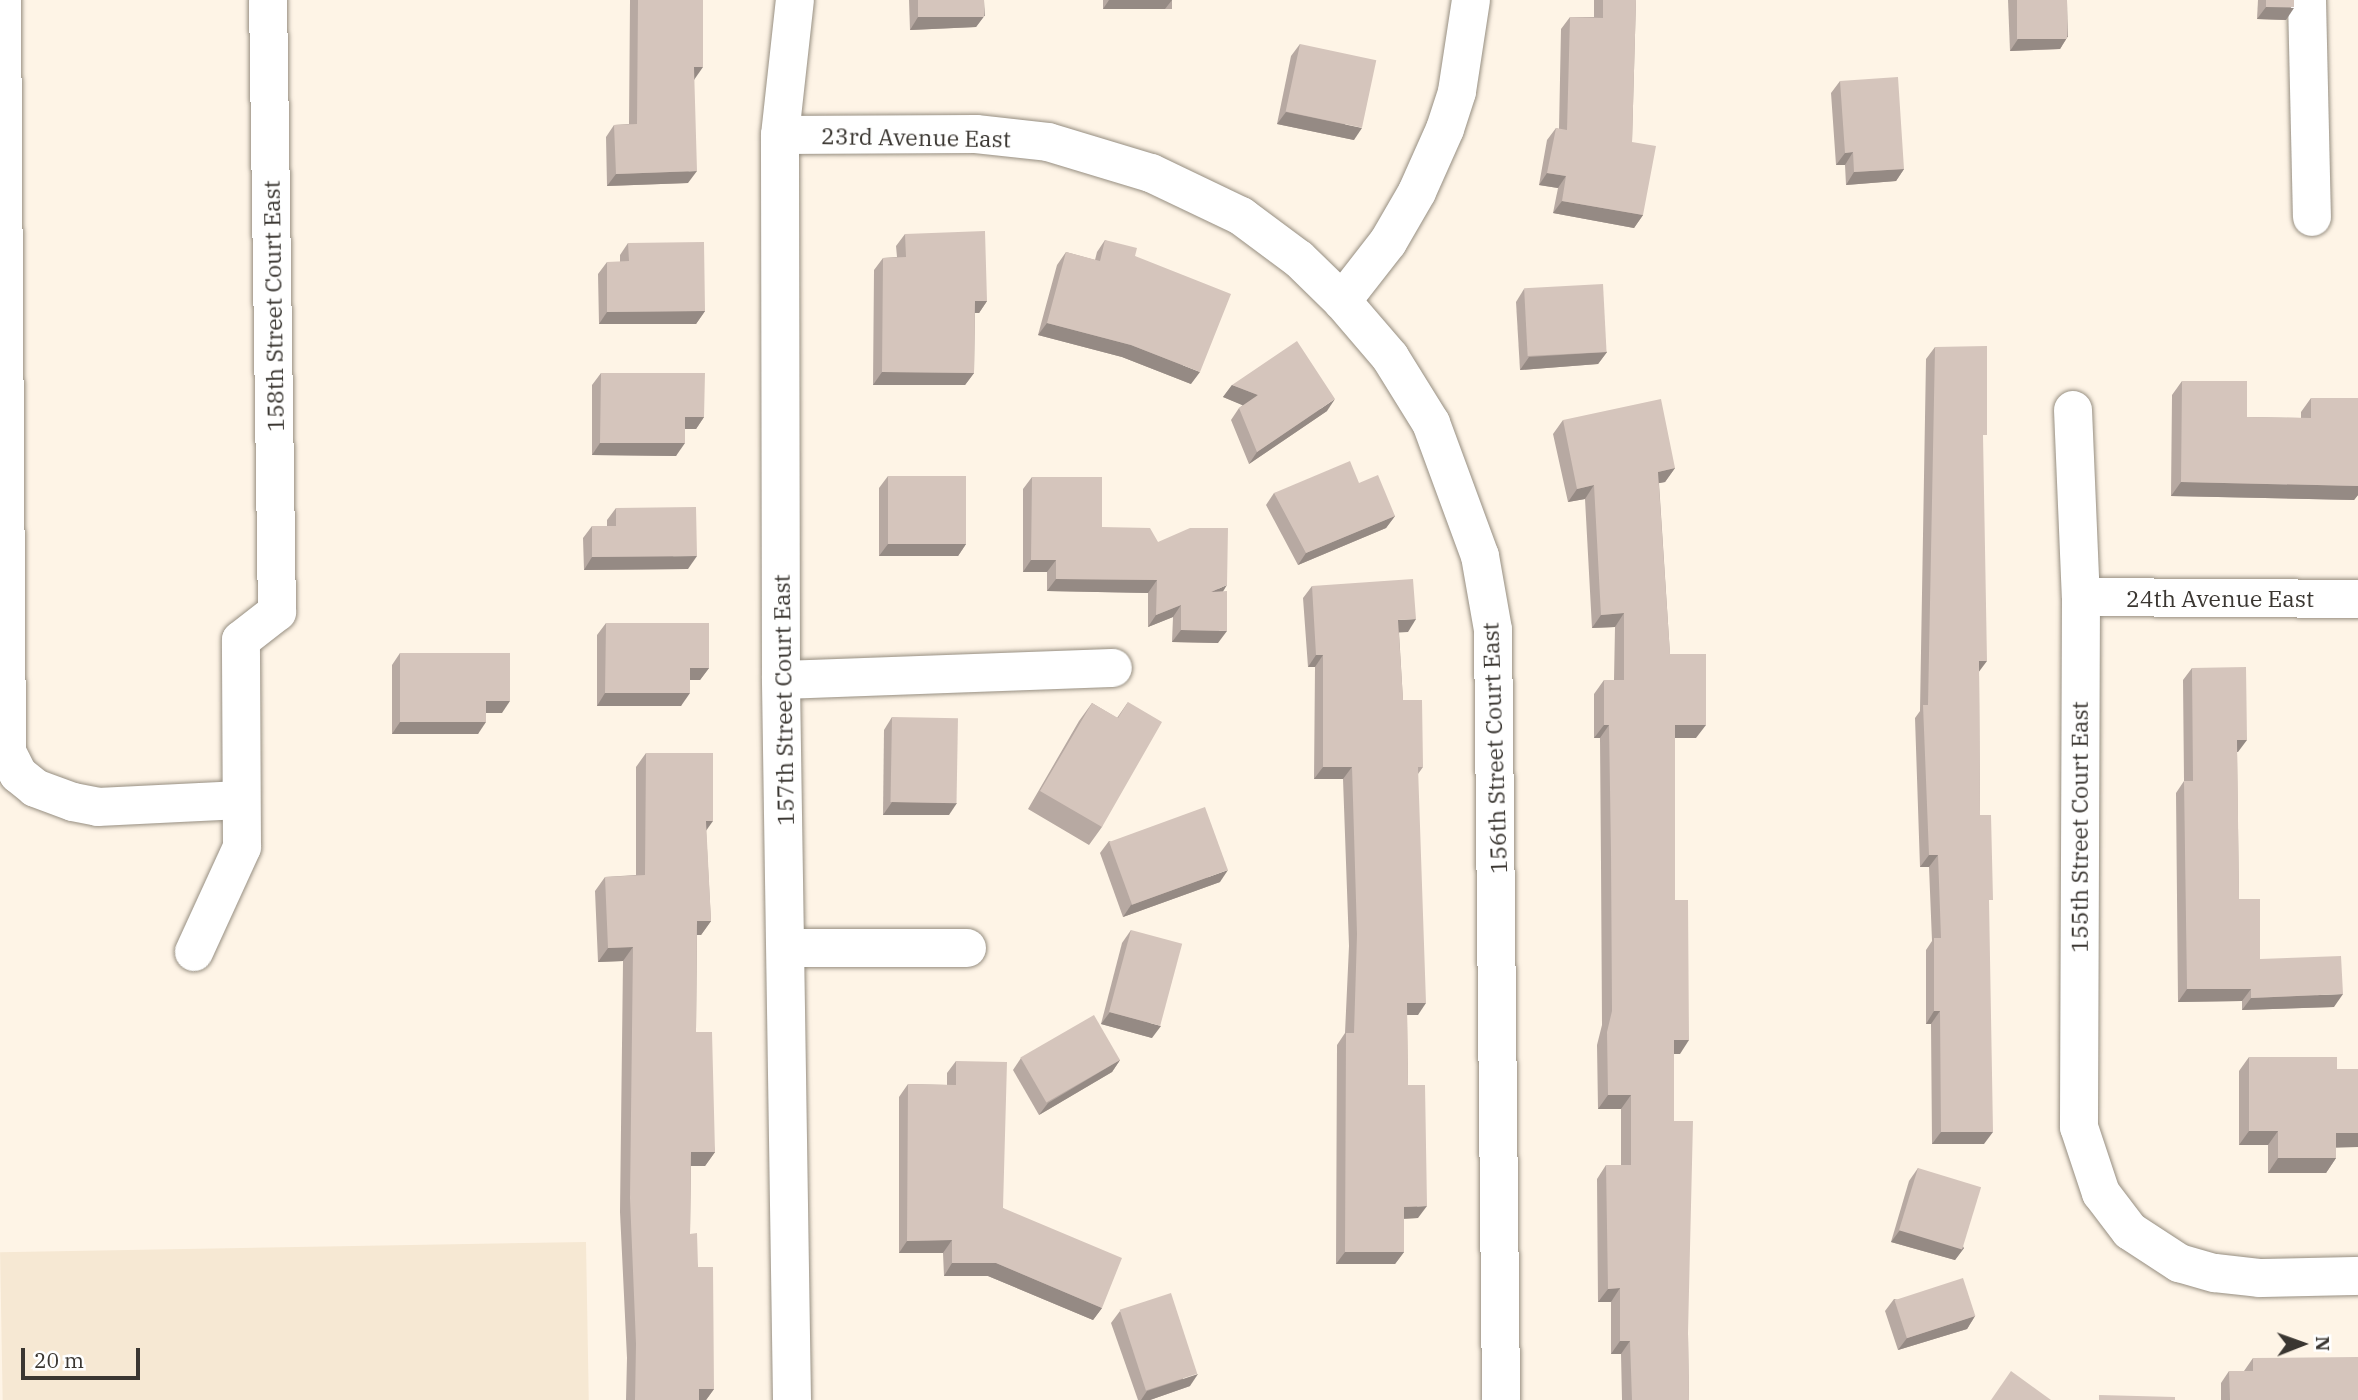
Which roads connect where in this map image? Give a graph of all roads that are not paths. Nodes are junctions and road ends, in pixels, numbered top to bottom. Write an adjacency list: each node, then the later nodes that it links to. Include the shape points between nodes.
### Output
1 (2, 0): 14 (street, via 7,752 18,774 35,788 98,807)
2 (268, 0): 14 (street, 158th Street Court East, via 277,612 241,640)
3 (795, 0): 6 (street, 157th Street Court East)
4 (1471, 0): 8 (street, via 1457,92 1445,129 1388,242)
5 (2306, 0): 7 (street)
6 (780, 135): 8 (street, 23rd Avenue East, via 976,134 1073,150 1151,173 1241,215); 13 (street, 157th Street Court East)
7 (2312, 217)
8 (1342, 300): 20 (street, 156th Street Court East, via 1390,357 1431,424 1480,556 1493,630)
9 (2073, 410): 10 (street, 155th Street Court East)
10 (2081, 597): 11 (street, 24th Avenue East); 18 (street, 155th Street Court East, via 2079,1127 2101,1193 2130,1231 2179,1263 2216,1273)
11 (2358, 599)
12 (1113, 668): 13 (street)
13 (782, 680): 15 (street, 157th Street Court East)
14 (241, 800): 17 (street, via 242,847)
15 (786, 948): 16 (street); 19 (street, 157th Street Court East)
16 (967, 948)
17 (194, 952)
18 (2358, 1276)
19 (792, 1400)
20 (1501, 1400)

